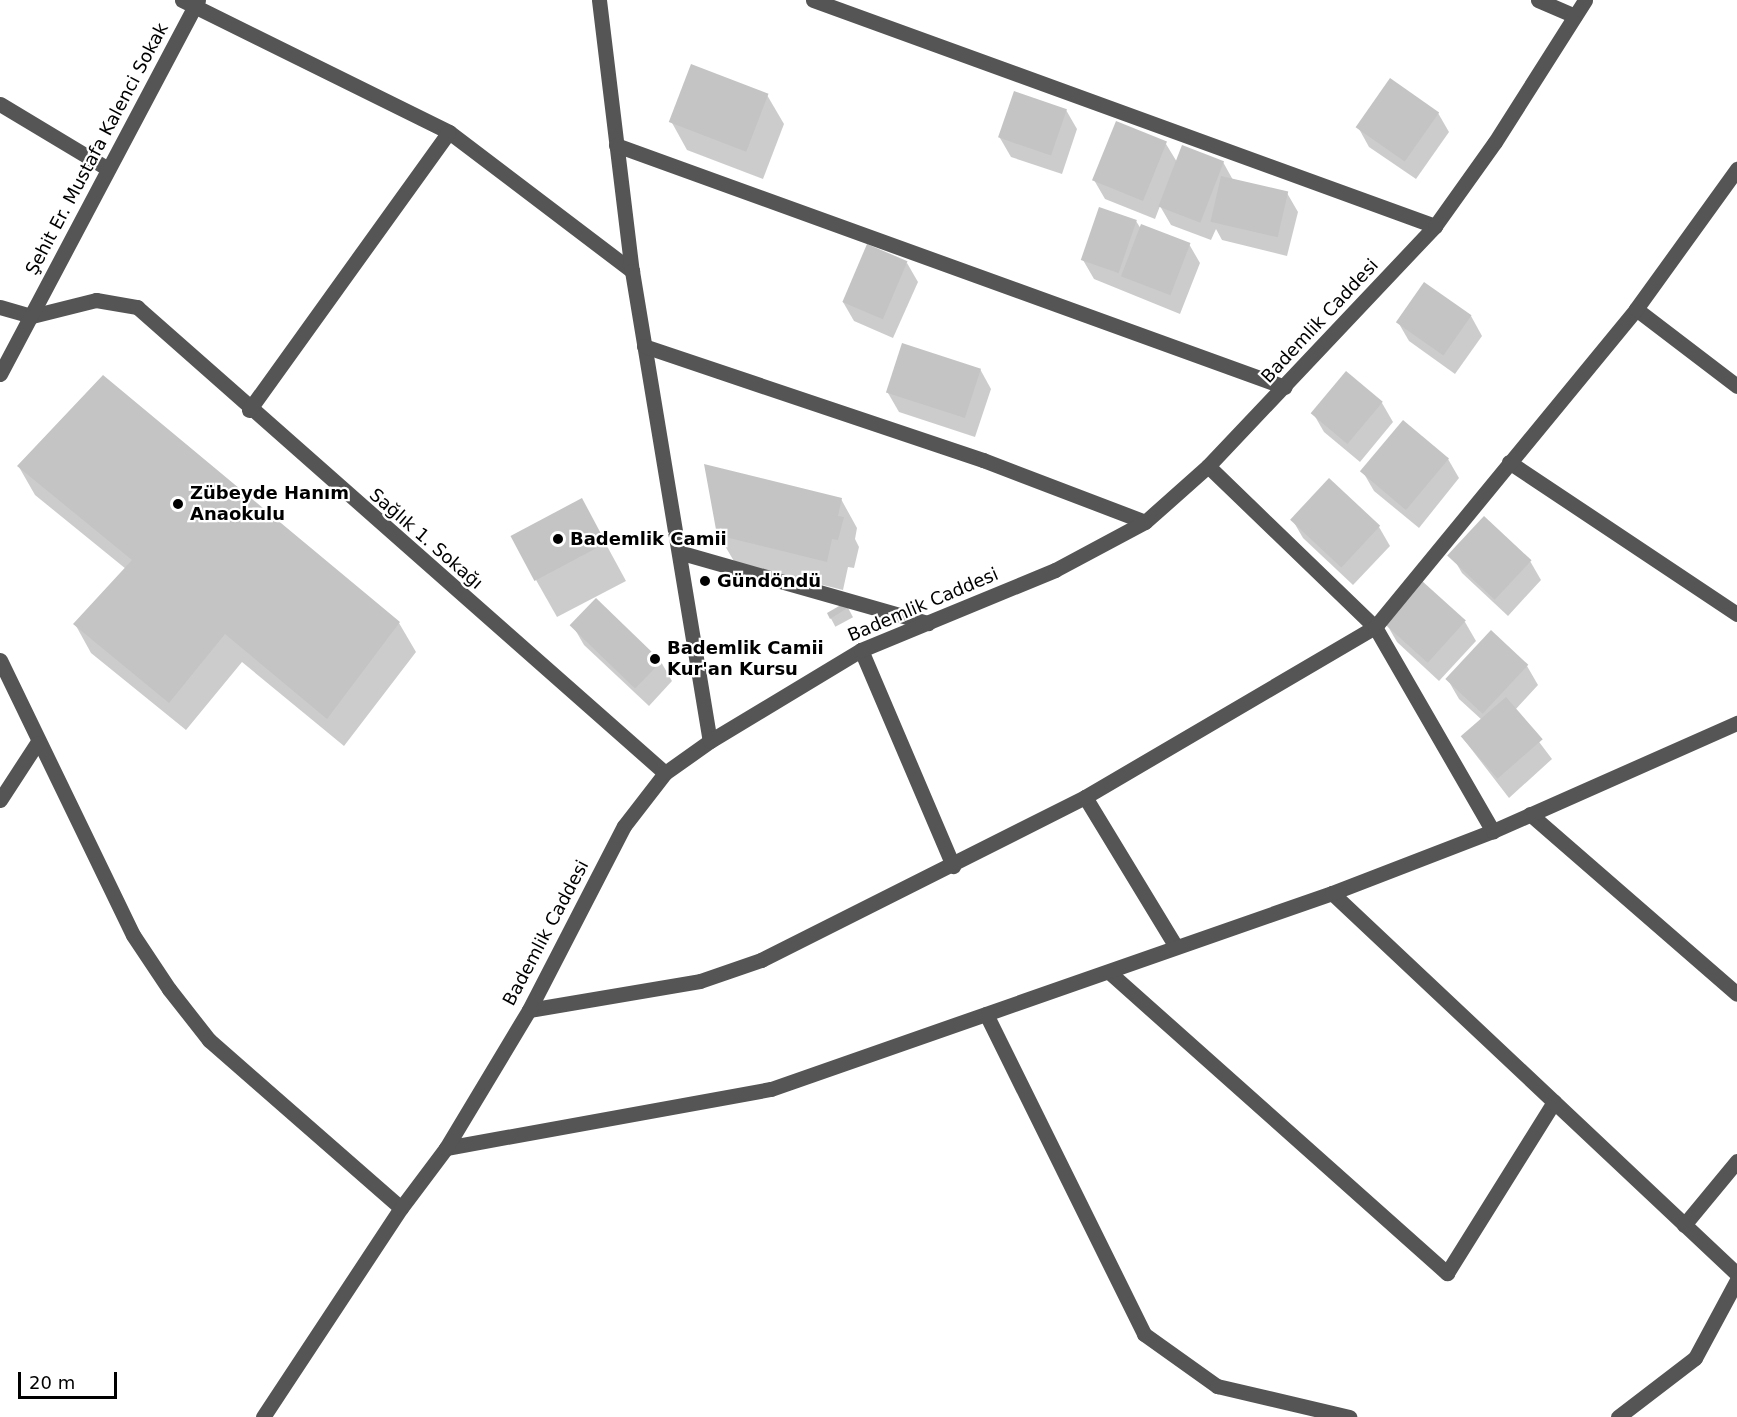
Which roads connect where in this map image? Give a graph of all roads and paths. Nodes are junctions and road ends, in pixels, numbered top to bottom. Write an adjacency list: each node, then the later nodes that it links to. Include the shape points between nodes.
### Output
1 (599, 0): 9 (street)
2 (813, 0): 12 (street)
3 (1538, 0): 6 (street)
4 (1585, 0): 6 (street, Bademlik Caddesi)
5 (191, 2): 8 (street); 11 (street, Şehit Er. Mustafa Kalenci Sokak)
6 (1575, 16): 12 (street, Bademlik Caddesi)
7 (0, 104): 11 (street)
8 (449, 132): 13 (street); 21 (street)
9 (616, 145): 13 (street); 20 (street)
10 (1737, 169): 15 (street)
11 (108, 170): 16 (street, Şehit Er. Mustafa Kalenci Sokak)
12 (1436, 226): 20 (street, Bademlik Caddesi)
13 (632, 271): 17 (street)
14 (0, 307): 16 (street)
15 (1636, 309): 19 (street); 22 (street)
16 (32, 316): 18 (street, Şehit Er. Mustafa Kalenci Sokak); 21 (street, Sağlık 1. Sokağı, via 96,300 137,307)
17 (644, 345): 24 (street, via 983,460); 25 (street)
18 (0, 375)
19 (1737, 386)
20 (1285, 387): 23 (street, Bademlik Caddesi)
21 (249, 410): 34 (street, Sağlık 1. Sokağı)
22 (1509, 462): 26 (street); 28 (street)
23 (1208, 466): 24 (street, Bademlik Caddesi); 28 (street)
24 (1145, 522): 27 (street, Bademlik Caddesi, via 1055,570)
25 (682, 553): 27 (street); 32 (street)
26 (1737, 614)
27 (928, 623): 29 (street, Bademlik Caddesi)
28 (1375, 627): 35 (street); 38 (street)
29 (861, 650): 32 (street, Bademlik Caddesi); 39 (street)
30 (0, 660): 33 (street)
31 (1737, 723): 37 (street)
32 (710, 741): 34 (street, Bademlik Caddesi)
33 (37, 743): 36 (street); 49 (street, via 133,934 169,989 209,1040)
34 (665, 773): 44 (street, Bademlik Caddesi, via 624,826)
35 (1085, 797): 39 (street); 41 (street)
36 (0, 800)
37 (1530, 814): 38 (street); 43 (street)
38 (1493, 831): 40 (street)
39 (953, 866): 44 (street, via 761,960 700,981)
40 (1332, 893): 41 (street); 46 (street)
41 (1175, 945): 42 (street)
42 (1109, 972): 45 (street); 46 (street, via 1447,1273)
43 (1737, 994)
44 (529, 1010): 47 (street, Bademlik Caddesi)
45 (986, 1014): 47 (street, via 771,1089); 54 (street, via 1144,1334 1217,1386)
46 (1554, 1102): 50 (street)
47 (446, 1148): 49 (street, Bademlik Caddesi)
48 (1737, 1161): 50 (street)
49 (401, 1208): 53 (street, Bademlik Caddesi)
50 (1684, 1225): 51 (street)
51 (1737, 1274)
52 (1737, 1280): 55 (street, via 1695,1358)
53 (263, 1417)
54 (1349, 1417)
55 (1618, 1417)

